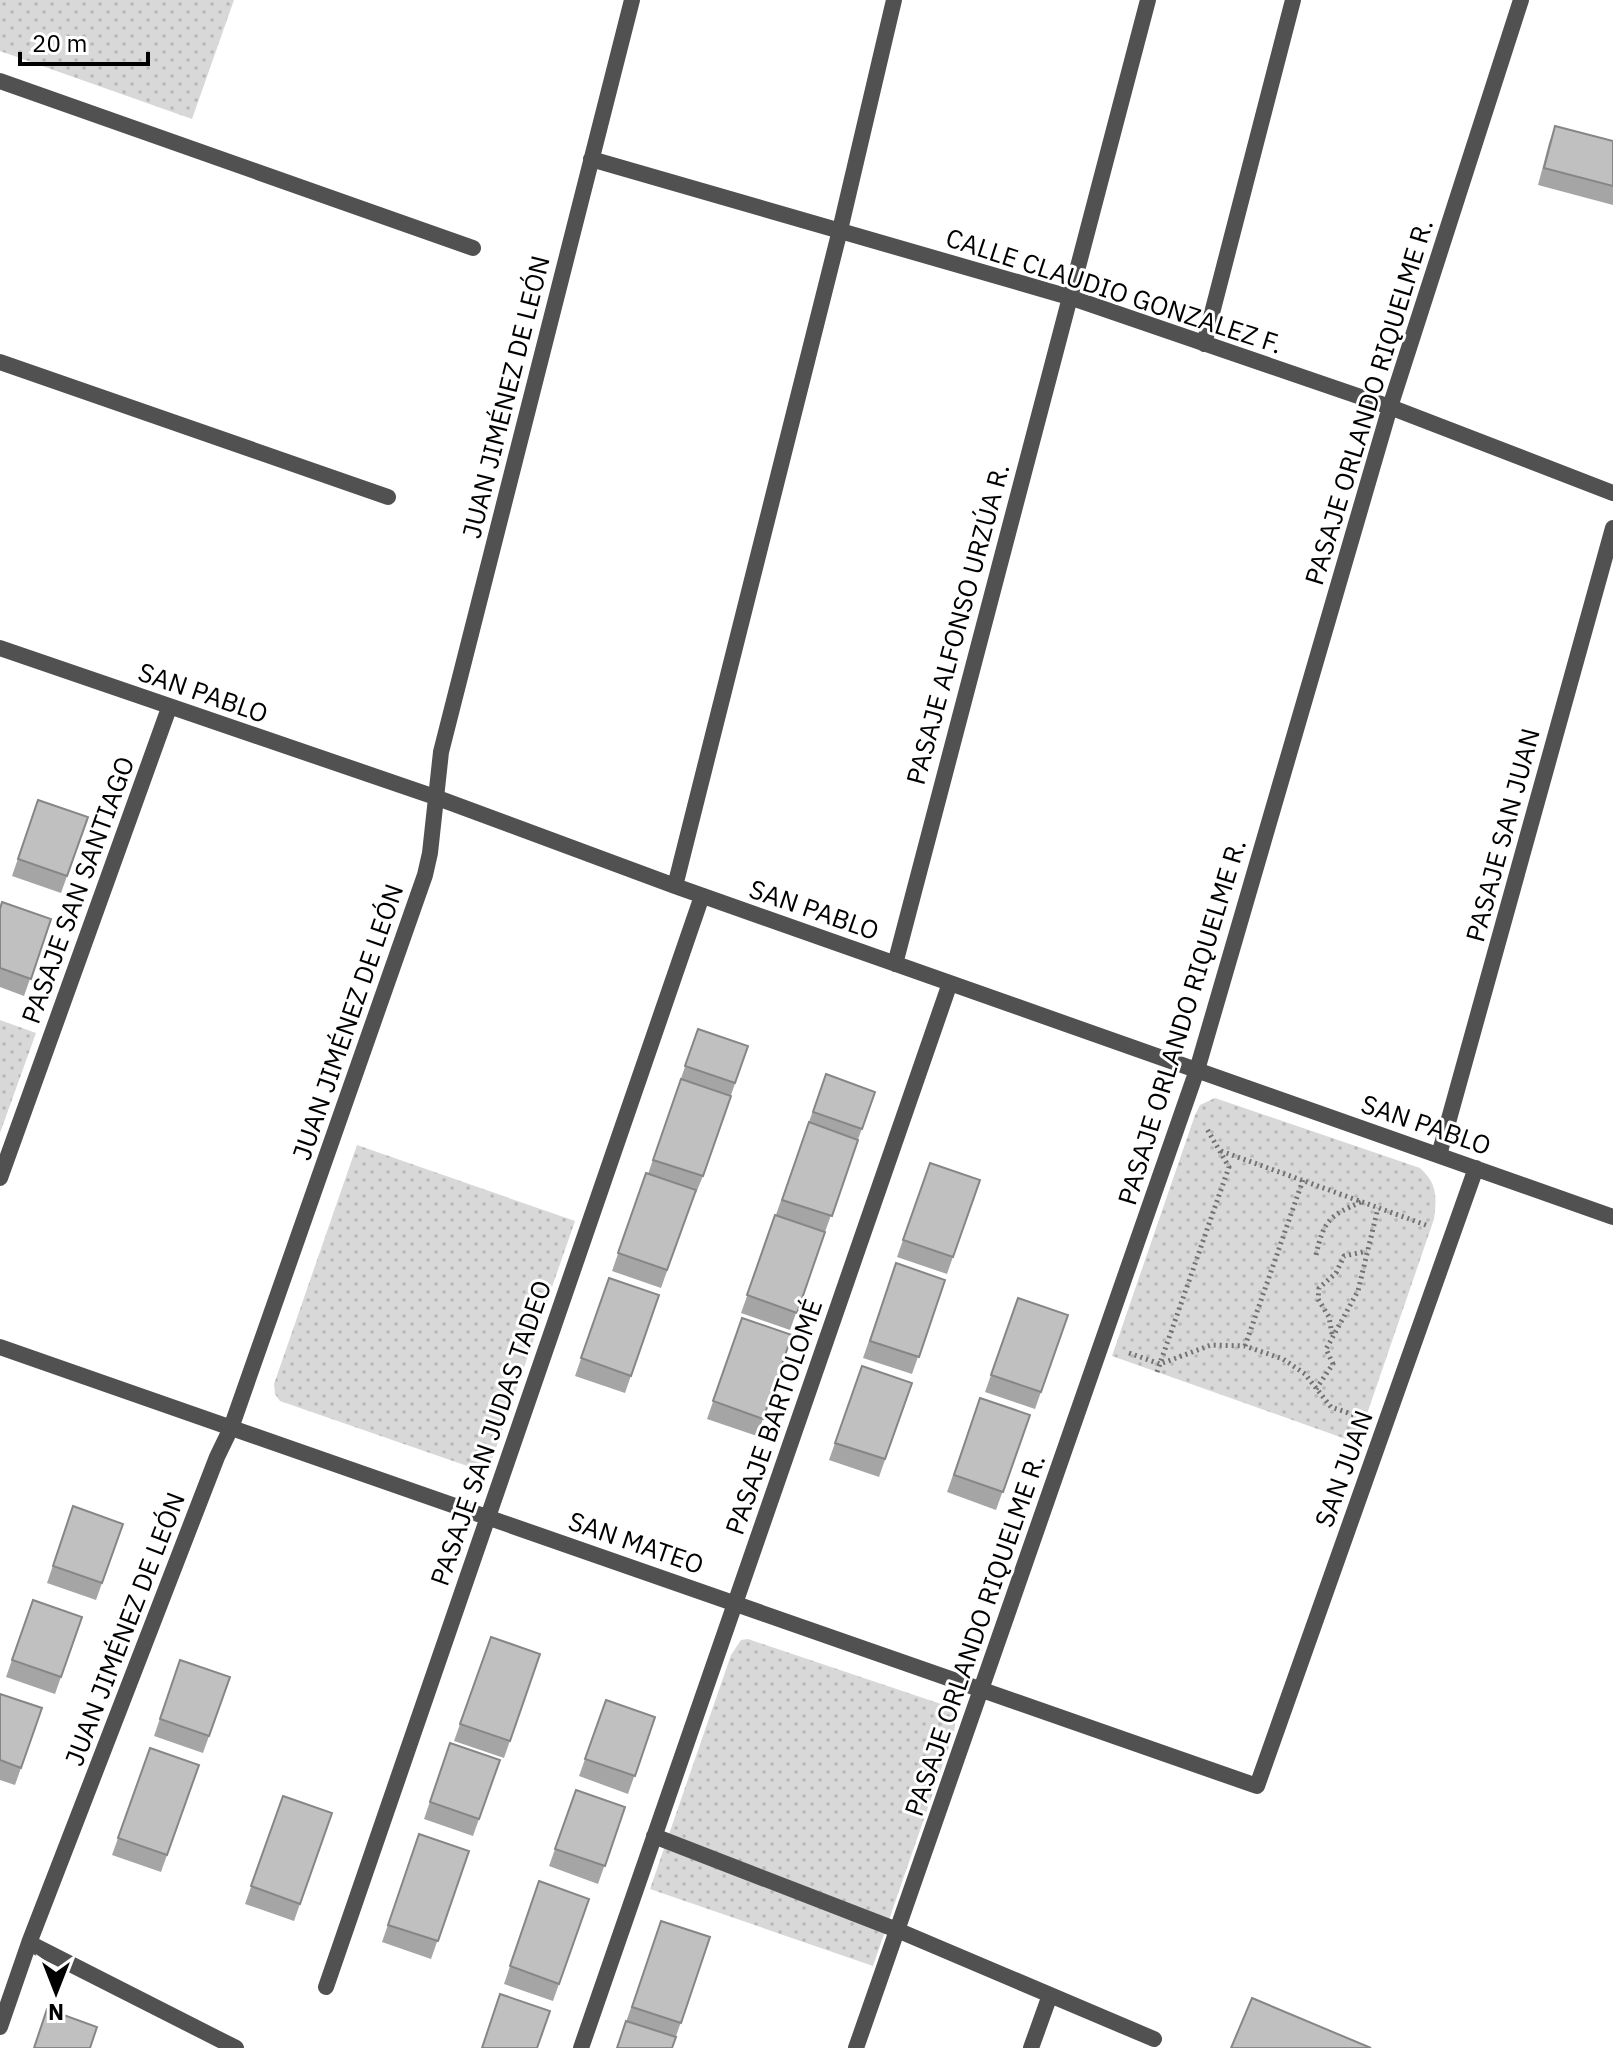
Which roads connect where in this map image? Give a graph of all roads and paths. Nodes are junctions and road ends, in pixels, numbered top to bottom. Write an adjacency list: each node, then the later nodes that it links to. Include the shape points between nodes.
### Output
1 (632, 0): 7 (street, JUAN JIMÉNEZ DE LEÓN)
2 (894, 0): 8 (street)
3 (1148, 0): 10 (street, PASAJE ALFONSO URZÚA R.)
4 (1293, 0): 11 (street)
5 (1521, 0): 13 (street, PASAJE ORLANDO RIQUELME R.)
6 (0, 81): 9 (street)
7 (591, 159): 8 (street, CALLE CLAUDIO GONZALEZ F.); 19 (street, JUAN JIMÉNEZ DE LEÓN, via 441,752)
8 (840, 230): 10 (street, CALLE CLAUDIO GONZALEZ F.); 20 (street)
9 (473, 248)
10 (1069, 297): 11 (street, CALLE CLAUDIO GONZALEZ F.); 22 (street, PASAJE ALFONSO URZÚA R.)
11 (1204, 344): 13 (street, CALLE CLAUDIO GONZALEZ F.)
12 (0, 362): 15 (street)
13 (1390, 407): 14 (street, CALLE CLAUDIO GONZALEZ F.); 24 (street, PASAJE ORLANDO RIQUELME R.)
14 (1613, 493)
15 (388, 497)
16 (1613, 528): 27 (street, PASAJE SAN JUAN)
17 (0, 648): 18 (street, SAN PABLO)
18 (169, 708): 19 (street, SAN PABLO); 29 (street, PASAJE SAN SANTIAGO)
19 (435, 797): 20 (street, SAN PABLO); 45 (street, JUAN JIMÉNEZ DE LEÓN, via 425,875)
20 (675, 886): 21 (street, SAN PABLO)
21 (702, 896): 22 (street, SAN PABLO); 46 (street, PASAJE SAN JUDAS TADEO)
22 (895, 964): 23 (street, SAN PABLO)
23 (950, 983): 24 (street, SAN PABLO); 47 (street, PASAJE BARTOLOMÉ)
24 (1197, 1070): 27 (street, SAN PABLO); 48 (street, PASAJE ORLANDO RIQUELME R.)
25 (1200, 1118): 26 (path)
26 (1219, 1150): 30 (path); 41 (path, via 1229,1167)
27 (1439, 1155): 28 (street, SAN PABLO)
28 (1476, 1168): 33 (street, SAN PABLO); 49 (street, SAN JUAN)
29 (0, 1178)
30 (1303, 1180): 31 (path); 38 (path)
31 (1362, 1202): 32 (path); 36 (path, via 1331,1216)
32 (1378, 1208): 34 (path); 35 (path)
33 (1613, 1217)
34 (1427, 1226)
35 (1367, 1251): 37 (path, via 1358,1291); 37 (path, via 1344,1256 1336,1273 1319,1288)
36 (1316, 1255)
37 (1332, 1335): 43 (path, via 1326,1349 1333,1364)
38 (1245, 1346): 41 (path, via 1211,1345); 43 (path, via 1283,1359)
39 (0, 1347): 45 (street, SAN MATEO)
40 (1121, 1350): 41 (path)
41 (1160, 1364): 42 (path)
42 (1157, 1372)
43 (1316, 1389): 44 (path, via 1331,1407)
44 (1360, 1417)
45 (231, 1428): 46 (street, SAN MATEO); 52 (street, JUAN JIMÉNEZ DE LEÓN)
46 (488, 1517): 47 (street, SAN MATEO); 53 (street, PASAJE SAN JUDAS TADEO)
47 (735, 1603): 48 (street, SAN MATEO); 50 (street, PASAJE BARTOLOMÉ)
48 (982, 1690): 49 (street, SAN MATEO); 51 (street, PASAJE ORLANDO RIQUELME R.)
49 (1257, 1786)
50 (654, 1836): 51 (street); 58 (street, PASAJE BARTOLOMÉ)
51 (897, 1930): 54 (street); 59 (street, PASAJE ORLANDO RIQUELME R.)
52 (29, 1943): 55 (street, JUAN JIMÉNEZ DE LEÓN); 57 (street)
53 (326, 1987)
54 (1050, 1995): 56 (street); 60 (street)
55 (0, 2027)
56 (1154, 2039)
57 (235, 2048)
58 (581, 2048)
59 (856, 2048)
60 (1031, 2048)

